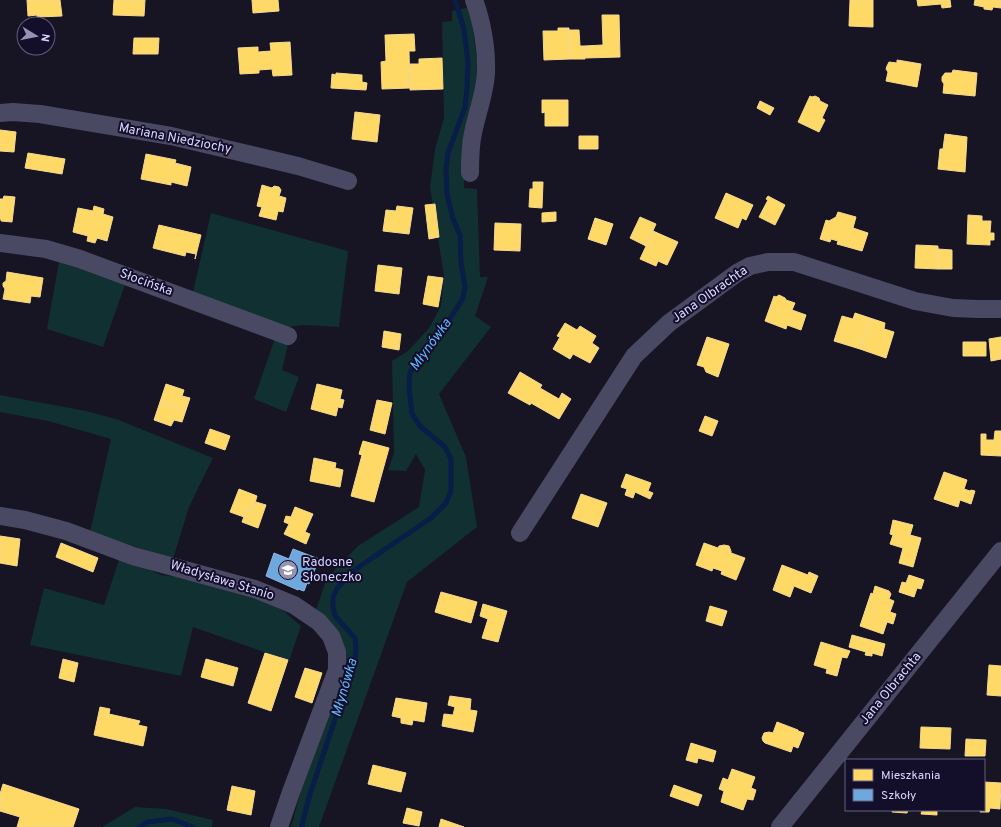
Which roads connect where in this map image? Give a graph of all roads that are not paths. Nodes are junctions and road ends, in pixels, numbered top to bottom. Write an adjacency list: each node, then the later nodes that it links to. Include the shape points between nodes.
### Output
1 (474, 0): 3 (street, via 479,14 486,73 470,150)
2 (0, 113): 4 (street, Mariana Niedziochy, via 40,114 171,136 298,166)
3 (470, 173)
4 (348, 181)
5 (0, 243): 7 (street, Słocińska, via 46,249 80,259)
6 (1001, 309): 9 (street, Jana Olbrachta, via 953,308 915,301 794,262 768,262 750,266 669,323 634,356)
7 (288, 336)
8 (0, 516): 11 (street, Władysława Stanio, via 66,531 133,556 255,589 294,605 319,622 331,636 337,652 337,670)
9 (520, 533)
10 (1001, 551): 12 (street, Jana Olbrachta)
11 (279, 827)
12 (780, 827)

